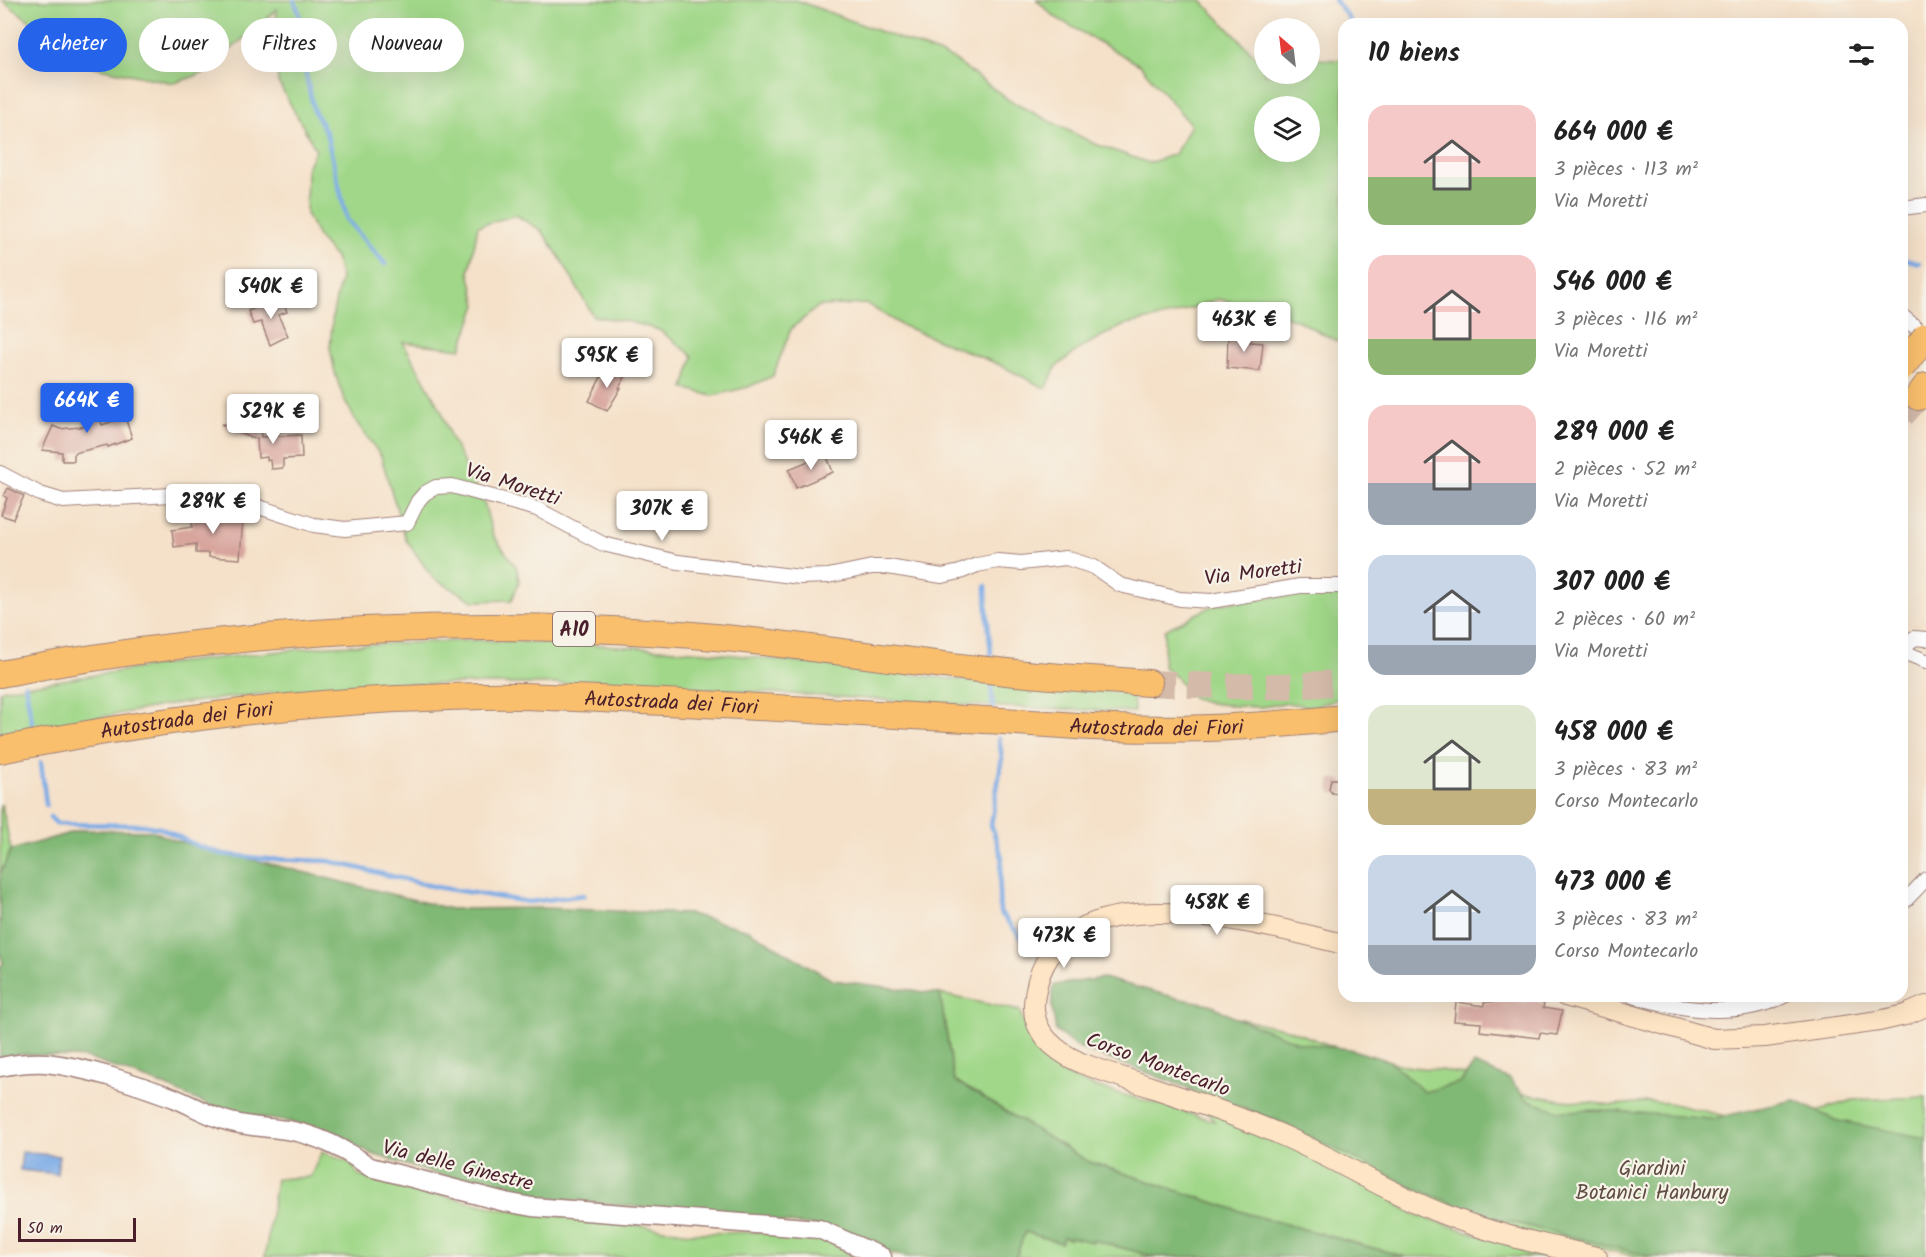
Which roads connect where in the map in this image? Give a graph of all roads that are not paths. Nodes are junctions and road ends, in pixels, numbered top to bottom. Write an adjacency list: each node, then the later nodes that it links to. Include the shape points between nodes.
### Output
1 (1926, 205): 2 (street)
2 (1908, 207)
3 (1908, 321): 4 (street)
4 (1926, 336): 5 (highway, bridge)
5 (1908, 359)
6 (0, 473): 7 (street, Via Moretti, via 63,501 214,496 314,525 345,529 406,523 425,493 436,487 452,486 537,509 603,544 678,562 800,577 872,567 942,576 998,561 1066,558 1094,567 1120,585 1180,599 1211,601 1300,586)
7 (1338, 586)
8 (1926, 639): 9 (street, via 1914,638)
9 (1908, 644)
10 (1908, 654): 11 (street)
11 (1926, 661)
12 (0, 674): 13 (highway, Autostrada dei Fiori / A10, via 121,653 258,637 476,626 664,633 999,672)
13 (1149, 683)
14 (1338, 719): 15 (highway, Autostrada dei Fiori, via 1205,728 1116,728 515,696 342,702 231,712 99,730)
15 (0, 750)
16 (1926, 879): 17 (street)
17 (1908, 898)
18 (1338, 943): 25 (main road, Corso Montecarlo, via 1212,916 1132,915 1106,919 1073,932 1052,953 1039,975 1036,1022 1052,1046 1081,1063 1281,1135 1443,1214)
19 (1587, 1002): 22 (main road, via 1714,1040 1879,1021)
20 (1660, 1002): 21 (street, via 1729,1010)
21 (1769, 1002)
22 (1926, 1006)
23 (0, 1066): 24 (street, Via delle Ginestre, via 45,1063 96,1073 224,1120 322,1139 370,1167 506,1202 567,1211 819,1229)
24 (882, 1257)
25 (1597, 1257)

